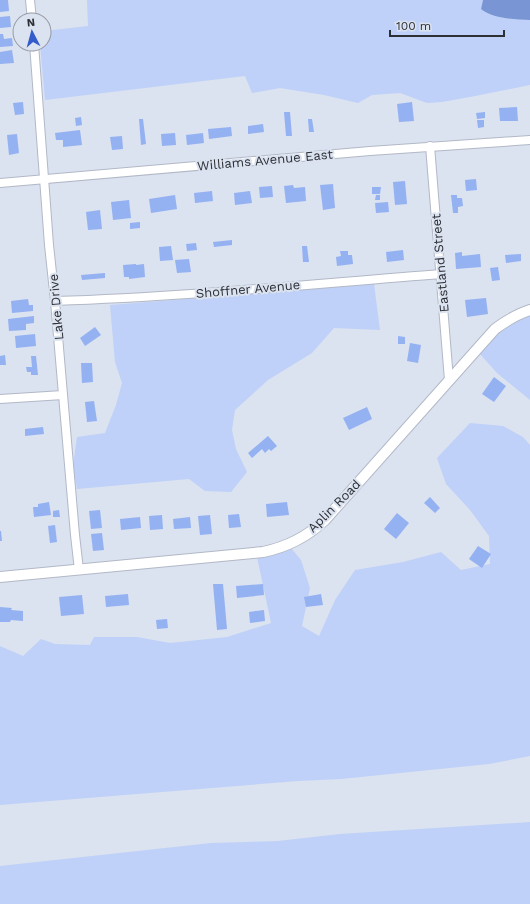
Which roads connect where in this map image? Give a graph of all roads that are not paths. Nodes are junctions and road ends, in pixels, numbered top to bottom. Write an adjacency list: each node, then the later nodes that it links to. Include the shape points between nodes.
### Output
1 (30, 0): 2 (street)
2 (31, 12)
3 (35, 52): 6 (street, Lake Drive)
4 (530, 140): 5 (street, Williams Avenue East)
5 (430, 146): 6 (street, Williams Avenue East); 8 (street, Eastland Street)
6 (44, 179): 7 (street, Williams Avenue East); 9 (street, Lake Drive)
7 (0, 183)
8 (441, 274): 9 (street, Shoffner Avenue, via 172,296); 11 (street, Eastland Street)
9 (55, 301): 12 (street, Lake Drive)
10 (530, 310): 11 (street, Aplin Road, via 518,314 495,329)
11 (449, 380): 14 (street, Aplin Road, via 325,520 313,531 292,543 263,552)
12 (63, 395): 13 (street); 14 (street, Lake Drive)
13 (0, 399)
14 (79, 570): 15 (street, Aplin Road)
15 (0, 577)

